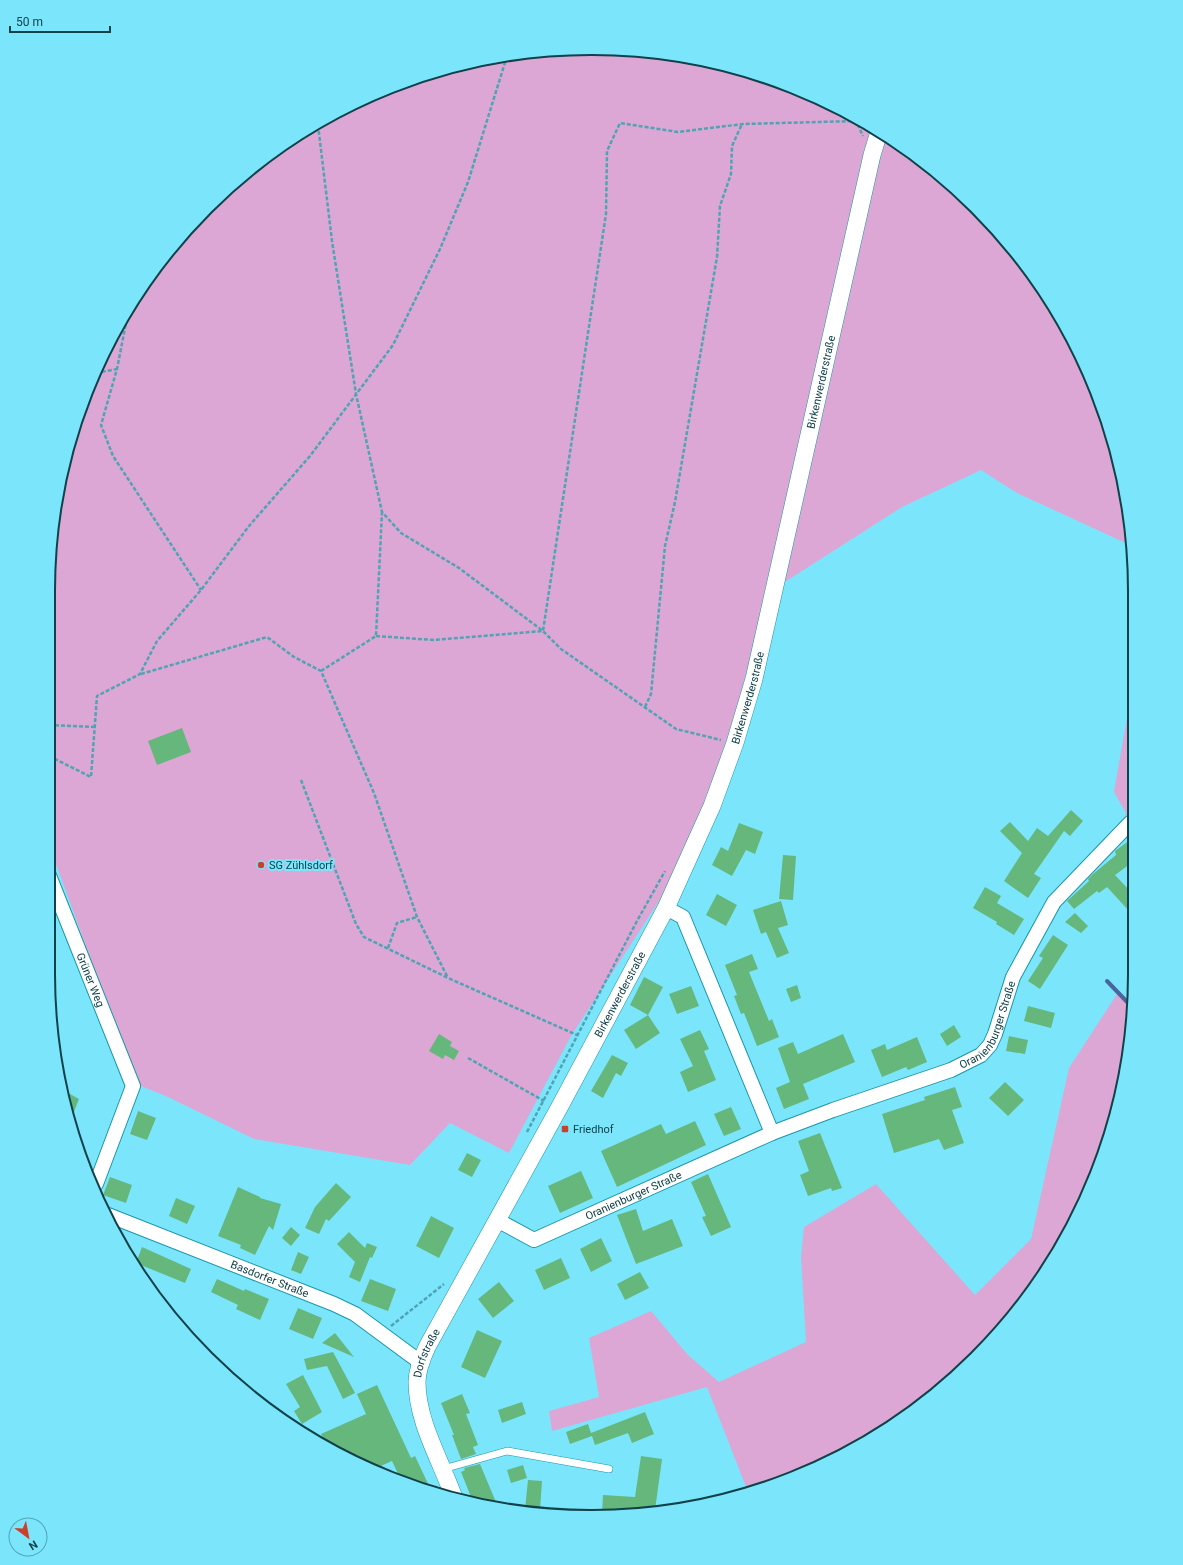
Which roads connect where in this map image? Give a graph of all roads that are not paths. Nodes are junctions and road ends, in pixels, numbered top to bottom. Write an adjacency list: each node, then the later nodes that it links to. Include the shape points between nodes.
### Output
1 (869, 134): 4 (street, Birkenwerderstraße, via 754,679 735,743 712,806)
2 (1128, 826): 5 (street, Oranienburger Straße, via 1054,902 1013,977 995,1034 981,1055 951,1070 833,1110)
3 (55, 891): 6 (street, Grüner Weg, via 133,1086)
4 (666, 908): 5 (street, via 683,917); 8 (street, Birkenwerderstraße)
5 (772, 1134): 8 (street, Oranienburger Straße, via 534,1240)
6 (97, 1181)
7 (113, 1217): 9 (street, Basdorfer Straße, via 334,1304 355,1314)
8 (497, 1220): 9 (street, Dorfstraße)
9 (420, 1362): 10 (street, Dorfstraße, via 416,1381 418,1399 424,1422)
10 (443, 1469): 11 (lane, via 507,1451); 12 (street, Dorfstraße)
11 (609, 1469)
12 (452, 1492)

